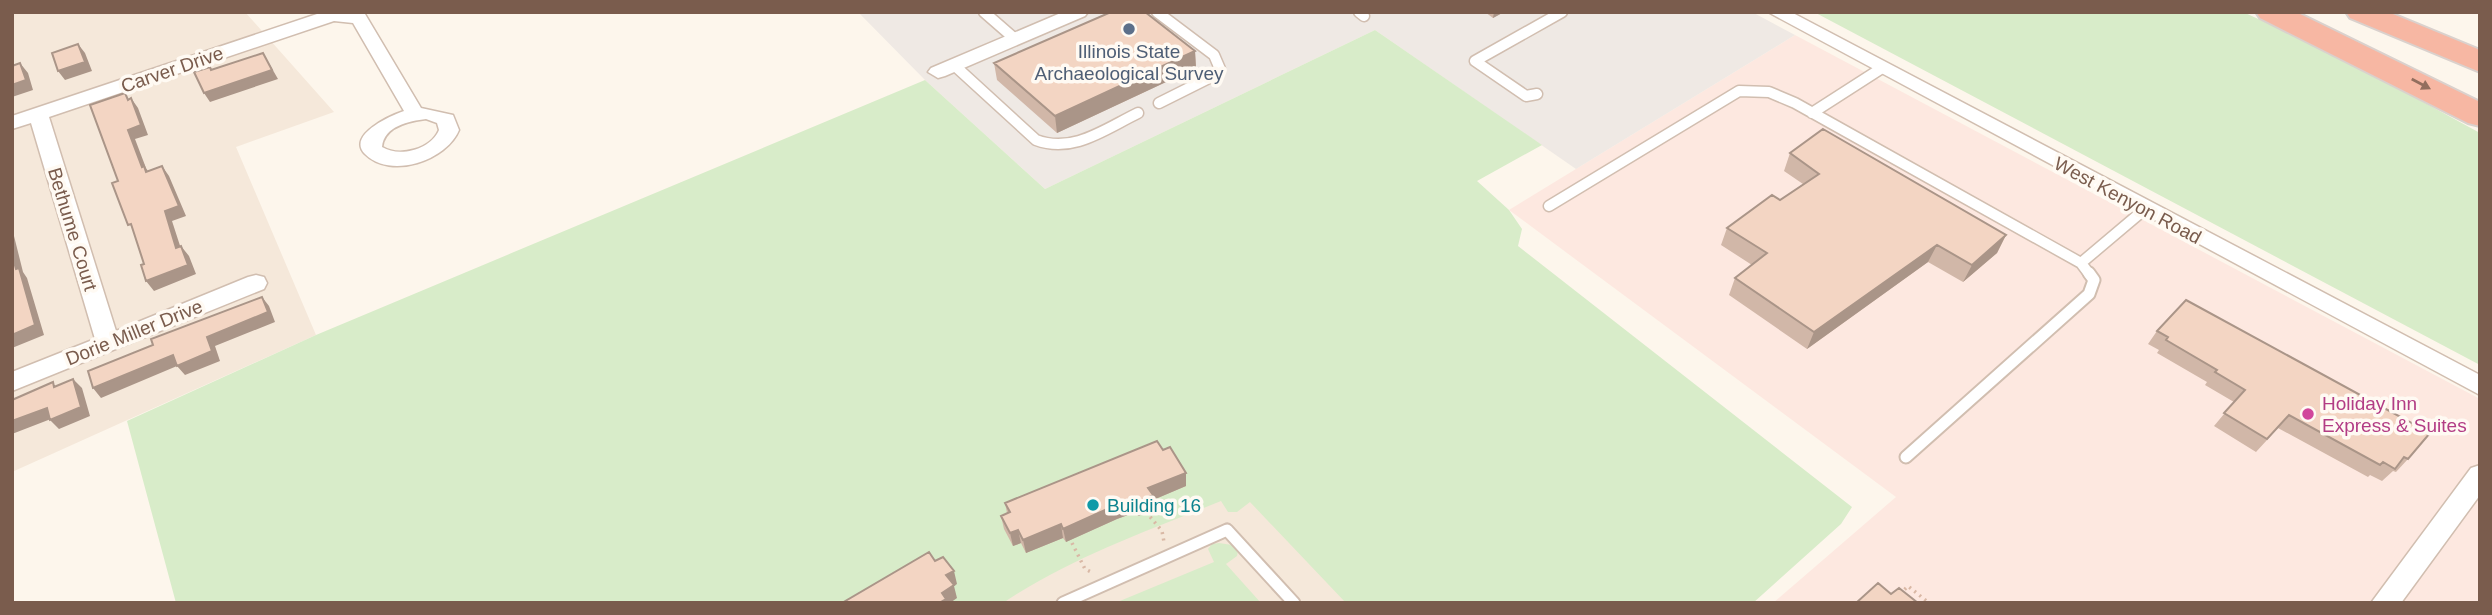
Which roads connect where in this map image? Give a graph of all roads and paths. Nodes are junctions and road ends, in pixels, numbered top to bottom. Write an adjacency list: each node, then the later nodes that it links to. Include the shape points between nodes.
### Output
1 (984, 12): 11 (lane)
2 (1079, 12): 11 (street)
3 (1157, 12): 17 (lane, via 1214,55 1220,69)
4 (1562, 12): 16 (lane, via 1475,61 1526,96)
5 (1777, 12): 13 (street, West Kenyon Road)
6 (2271, 12): 22 (highway, one-way to 22)
7 (2311, 12): 15 (highway)
8 (2361, 12): 12 (highway)
9 (2404, 12): 10 (highway)
10 (2480, 37)
11 (1015, 39): 14 (street)
12 (2480, 62)
13 (1882, 68): 19 (lane); 25 (street, West Kenyon Road)
14 (946, 69): 18 (lane, via 1036,140 1059,147)
15 (2480, 84)
16 (1537, 94)
17 (1159, 103)
18 (1138, 113)
19 (1812, 113): 24 (lane, via 1773,92 1739,91); 26 (lane)
20 (38, 114): 21 (street, Carver Drive, via 332,15 359,18); 23 (street, Carver Drive); 28 (street, Bethume Court)
21 (415, 114)
22 (2480, 116)
23 (12, 122)
24 (1549, 206)
25 (2145, 209): 26 (lane); 30 (street, West Kenyon Road)
26 (2081, 263): 31 (lane, via 2094,280 2089,294)
27 (256, 283): 28 (street, Dorie Miller Drive)
28 (108, 343): 29 (street, Dorie Miller Drive)
29 (12, 382)
30 (2480, 386)
31 (1906, 457)
32 (2480, 475): 41 (street)
33 (1146, 512): 35 (path, via 1162,531)
34 (1072, 543): 36 (path)
35 (1170, 555): 36 (lane); 38 (lane, via 1227,530)
36 (1098, 587): 37 (lane)
37 (1063, 603)
38 (1294, 603)
39 (1891, 603): 40 (path, via 1908,586)
40 (1929, 603)
41 (2385, 603)

